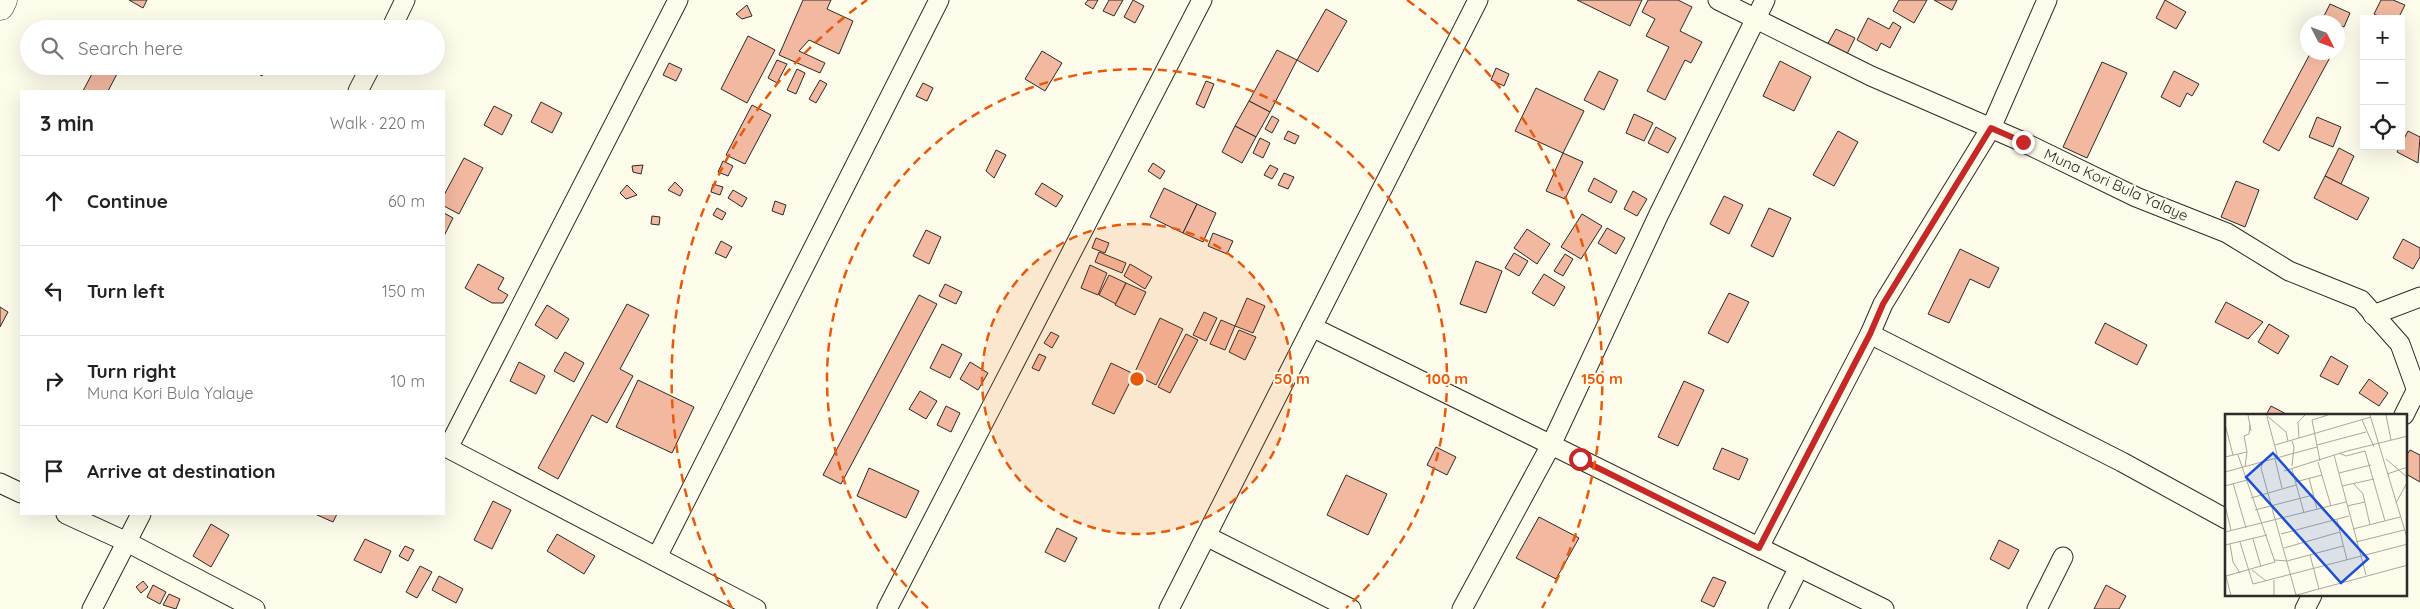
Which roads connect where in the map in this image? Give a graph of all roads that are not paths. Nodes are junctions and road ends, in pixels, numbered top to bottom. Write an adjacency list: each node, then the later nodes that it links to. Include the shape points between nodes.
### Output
1 (3, 0): 10 (highway)
2 (405, 0): 12 (street)
3 (678, 0): 23 (street)
4 (939, 0): 32 (street)
5 (1202, 0): 39 (street)
6 (1478, 0): 18 (street)
7 (1718, 0): 11 (street, Muna Kori Bula Yalaye)
8 (1765, 0): 11 (street)
9 (2047, 0): 15 (street)
10 (0, 6)
11 (1755, 18): 15 (street, Muna Kori Bula Yalaye, via 1872,76); 22 (street)
12 (395, 20)
13 (366, 75): 14 (street)
14 (359, 90)
15 (1991, 128): 17 (street, Muna Kori Bula Yalaye, via 2136,197 2227,233 2289,271 2361,300); 19 (street, via 1883,304)
16 (2420, 297): 17 (street)
17 (2373, 315): 20 (street, Muna Kori Bula Yalaye, via 2400,344)
18 (1312, 327): 22 (street); 29 (street)
19 (1870, 334): 28 (street, via 2122,462); 31 (street)
20 (2418, 387): 21 (street)
21 (2404, 414)
22 (1550, 445): 31 (street); 42 (street)
23 (446, 447): 32 (street)
24 (0, 483): 25 (street)
25 (20, 493)
26 (68, 515): 30 (street)
27 (140, 515): 30 (street)
28 (2225, 518)
29 (1206, 536): 40 (street); 41 (street)
30 (127, 542): 36 (street); 37 (street)
31 (1759, 548): 34 (street)
32 (657, 557): 38 (street)
33 (2063, 557): 45 (street)
34 (1799, 567): 43 (street); 44 (street)
35 (2312, 596): 46 (street)
36 (92, 609)
37 (255, 609)
38 (756, 609)
39 (887, 609)
40 (1169, 609)
41 (1351, 609)
42 (1462, 609)
43 (1778, 609)
44 (1884, 609)
45 (2037, 609)
46 (2305, 609)

